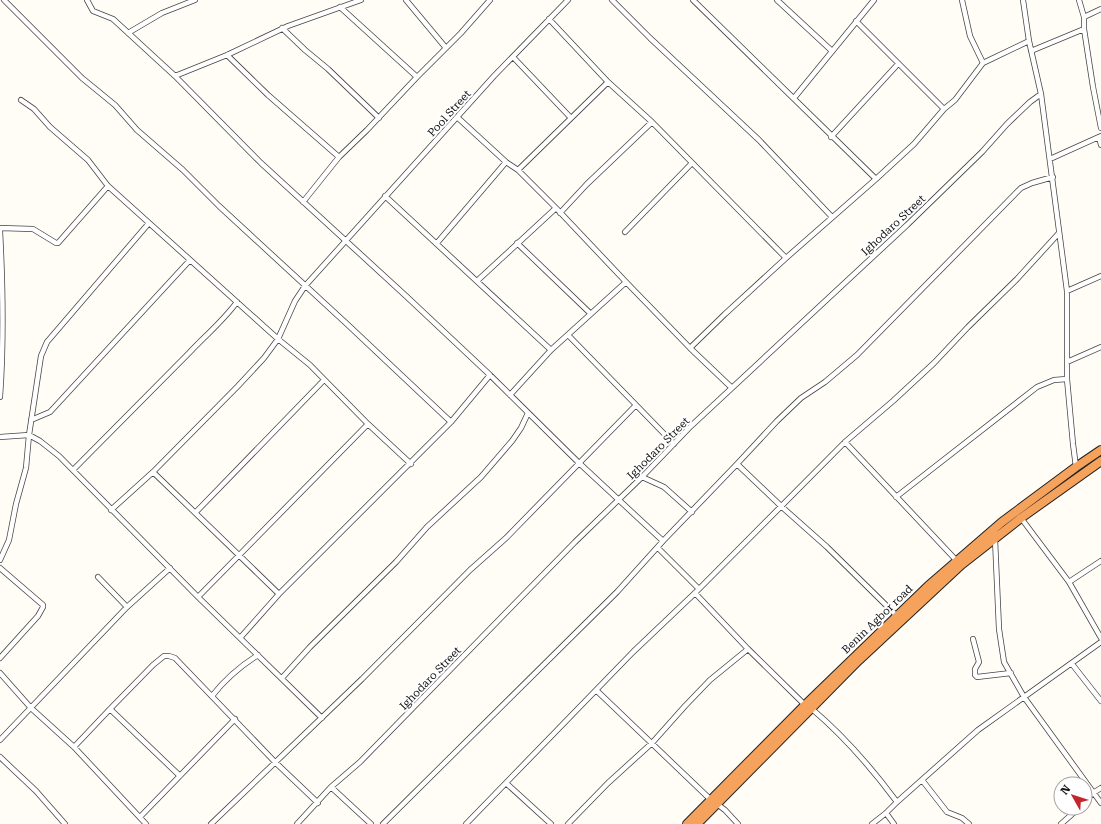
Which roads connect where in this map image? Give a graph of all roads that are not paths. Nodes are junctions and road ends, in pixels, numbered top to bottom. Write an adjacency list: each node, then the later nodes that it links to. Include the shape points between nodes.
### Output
1 (4, 0): 72 (street, via 82,78 115,105 137,130)
2 (87, 0): 22 (street, via 93,11 113,19)
3 (195, 0): 22 (street, via 162,13)
4 (361, 0): 15 (street)
5 (406, 0): 24 (street)
6 (490, 0): 24 (street)
7 (568, 0): 18 (street, Pool Street)
8 (612, 0): 58 (street, via 759,140)
9 (694, 0): 35 (street)
10 (777, 0): 25 (street)
11 (874, 0): 19 (street)
12 (962, 0): 29 (street, via 970,36)
13 (1022, 0): 23 (street)
14 (1079, 0): 17 (street)
15 (340, 7): 20 (street); 32 (street)
16 (1101, 8): 17 (street)
17 (1084, 17): 21 (street)
18 (549, 19): 28 (street, Pool Street); 33 (street)
19 (856, 22): 25 (street); 30 (street)
20 (282, 28): 27 (street); 39 (street)
21 (1084, 29): 26 (street); 42 (street)
22 (128, 33): 31 (street)
23 (1029, 41): 26 (street); 29 (street)
24 (446, 48): 32 (street)
25 (832, 51): 35 (street)
26 (1031, 51): 34 (street)
27 (227, 55): 31 (street); 46 (street)
28 (513, 57): 38 (street, Pool Street); 40 (street)
29 (983, 63): 37 (street, via 955,100)
30 (898, 64): 37 (street); 43 (street)
31 (175, 76): 55 (street)
32 (417, 77): 39 (street)
33 (608, 82): 40 (street); 41 (street)
34 (1041, 94): 47 (street); 85 (street, Ighodaro Street, via 1007,124 923,210)
35 (794, 98): 43 (street)
36 (21, 100): 53 (street, via 88,160)
37 (944, 109): 52 (street, via 914,144)
38 (457, 117): 48 (street); 54 (street, Pool Street)
39 (379, 118): 46 (street)
40 (571, 118): 50 (street)
41 (652, 122): 49 (street); 57 (street)
42 (1101, 128)
43 (831, 137): 52 (street)
44 (1100, 137): 45 (street); 47 (street)
45 (1101, 145)
46 (339, 157): 55 (street)
47 (1050, 159): 51 (street)
48 (506, 162): 50 (street); 65 (street)
49 (692, 163): 62 (street); 67 (street)
50 (518, 170): 56 (street)
51 (1053, 177): 63 (street); 101 (street, via 1032,183 1016,193 867,346 825,382 801,398)
52 (876, 179): 58 (street)
53 (108, 186): 59 (street); 60 (street, via 57,244 33,229)
54 (385, 196): 64 (street, Pool Street); 65 (street)
55 (303, 202): 64 (street)
56 (556, 208): 57 (street); 66 (street)
57 (560, 213): 71 (street)
58 (832, 218): 67 (street)
59 (149, 223): 68 (street); 90 (street, via 46,342 41,356)
60 (0, 228)
61 (0, 232): 87 (street)
62 (625, 232)
63 (1059, 233): 73 (street); 95 (street, via 934,363)
64 (345, 240): 72 (street, Pool Street); 82 (street)
65 (437, 243): 70 (street)
66 (517, 243): 70 (street); 75 (street)
67 (786, 258): 79 (street)
68 (190, 260): 74 (street); 90 (street, via 50,412)
69 (1101, 276): 73 (street)
70 (477, 281): 80 (street)
71 (626, 282): 75 (street); 79 (street)
72 (305, 286): 77 (street, Pool Street, via 295,301); 91 (street)
73 (1067, 291): 81 (street)
74 (237, 302): 77 (street); 103 (street, via 227,316)
75 (591, 314): 76 (street)
76 (568, 335): 80 (street); 88 (street)
77 (278, 339): 84 (street); 104 (street, Pool Street, via 238,386)
78 (1101, 347): 81 (street)
79 (690, 348): 85 (street)
80 (552, 350): 86 (street)
81 (1067, 362): 83 (street)
82 (490, 375): 86 (street); 91 (street)
83 (1067, 379): 102 (street); 106 (street, via 1054,380 1037,387)
84 (324, 380): 92 (street); 110 (street)
85 (732, 388): 96 (street, Ighodaro Street)
86 (510, 395): 89 (street)
87 (0, 397)
88 (636, 405): 96 (street); 99 (street)
89 (528, 413): 99 (street); 140 (street, via 522,428 480,477 427,527)
90 (31, 420): 93 (street)
91 (451, 422): 100 (street)
92 (368, 424): 100 (street); 116 (street)
93 (29, 435): 94 (street); 103 (street, via 59,456); 117 (street, via 26,468 9,540)
94 (0, 437)
95 (845, 442): 106 (street); 108 (street)
96 (674, 444): 105 (street, Ighodaro Street)
97 (1101, 450): 102 (highway, Benin Agbor road)
98 (1101, 461): 112 (highway, Benin Agbor road)
99 (578, 462): 107 (street); 148 (street, via 506,538 470,570)
100 (411, 464): 126 (street)
101 (737, 464): 108 (street); 111 (street)
102 (1076, 467): 118 (highway, Benin Agbor road)
103 (73, 470): 109 (street)
104 (153, 472): 109 (street, Pool Street); 110 (street)
105 (642, 477): 107 (street, Ighodaro Street); 111 (street, via 664,487)
106 (896, 497): 118 (street)
107 (618, 500): 114 (street); 159 (street, Ighodaro Street, via 360,762)
108 (782, 507): 124 (street); 129 (street)
109 (111, 510): 121 (street)
110 (196, 512): 116 (street)
111 (692, 512): 114 (street)
112 (1021, 518): 113 (highway, Benin Agbor road); 123 (street)
113 (995, 539): 139 (street, via 999,629 1004,662); 145 (highway, Benin Agbor road, via 960,565)
114 (663, 541): 115 (street)
115 (658, 548): 124 (street); 174 (street, via 617,592)
116 (239, 555): 126 (street); 127 (street)
117 (0, 560)
118 (956, 560): 129 (highway, Benin Agbor road)
119 (1101, 561): 123 (street)
120 (0, 568): 136 (street, via 43,607)
121 (170, 568): 127 (street); 128 (street)
122 (98, 577): 128 (street)
123 (1069, 582): 131 (street)
124 (699, 589): 125 (street)
125 (694, 593): 134 (street); 141 (street)
126 (279, 594): 130 (street)
127 (198, 597): 130 (street)
128 (127, 607): 146 (street)
129 (898, 616): 145 (highway, Benin Agbor road)
130 (240, 638): 135 (street)
131 (1101, 638)
132 (973, 639): 139 (street, via 979,662 975,669 977,677)
133 (1101, 642): 137 (street)
134 (748, 649): 145 (street); 151 (street, via 710,680)
135 (258, 655): 140 (street); 142 (street, via 225,679)
136 (0, 658)
137 (1072, 664): 143 (street); 144 (street)
138 (0, 673): 146 (street)
139 (1011, 673): 143 (street)
140 (282, 678): 148 (street)
141 (596, 690): 151 (street); 158 (street)
142 (212, 696): 147 (street, via 175,658 164,656); 149 (street)
143 (1024, 697): 156 (street); 157 (street, via 978,730)
144 (1101, 701)
145 (808, 707): 163 (highway, Benin Agbor road); 164 (street, via 831,725 872,768)
146 (31, 708): 150 (street); 152 (street)
147 (110, 708): 152 (street); 155 (street)
148 (322, 718): 154 (street)
149 (235, 719): 154 (street); 155 (street)
150 (0, 740)
151 (652, 743): 163 (street); 177 (street)
152 (74, 747): 168 (street)
153 (0, 757): 169 (street, via 36,791)
154 (275, 762): 162 (street); 171 (street)
155 (180, 776): 168 (street)
156 (1081, 776)
157 (922, 780): 164 (street); 183 (street, via 947,812)
158 (506, 783): 175 (street); 176 (street)
159 (331, 788): 162 (street, Ighodaro Street); 173 (street)
160 (1101, 788): 161 (street)
161 (1093, 793): 165 (street)
162 (318, 802): 172 (street, Ighodaro Street)
163 (714, 802): 178 (highway, Benin Agbor road); 179 (highway, Benin Agbor road); 180 (street)
164 (897, 802): 166 (street)
165 (1101, 803)
166 (886, 813): 181 (street); 182 (street)
167 (1070, 816): 184 (street)
168 (140, 817): 170 (street)
169 (65, 824)
170 (146, 824)
171 (211, 824)
172 (297, 824)
173 (371, 824)
174 (383, 824)
175 (466, 824)
176 (551, 824)
177 (568, 824)
178 (687, 824)
179 (697, 824)
180 (738, 824)
181 (872, 824)
182 (894, 824)
183 (969, 824)
184 (1061, 824)

